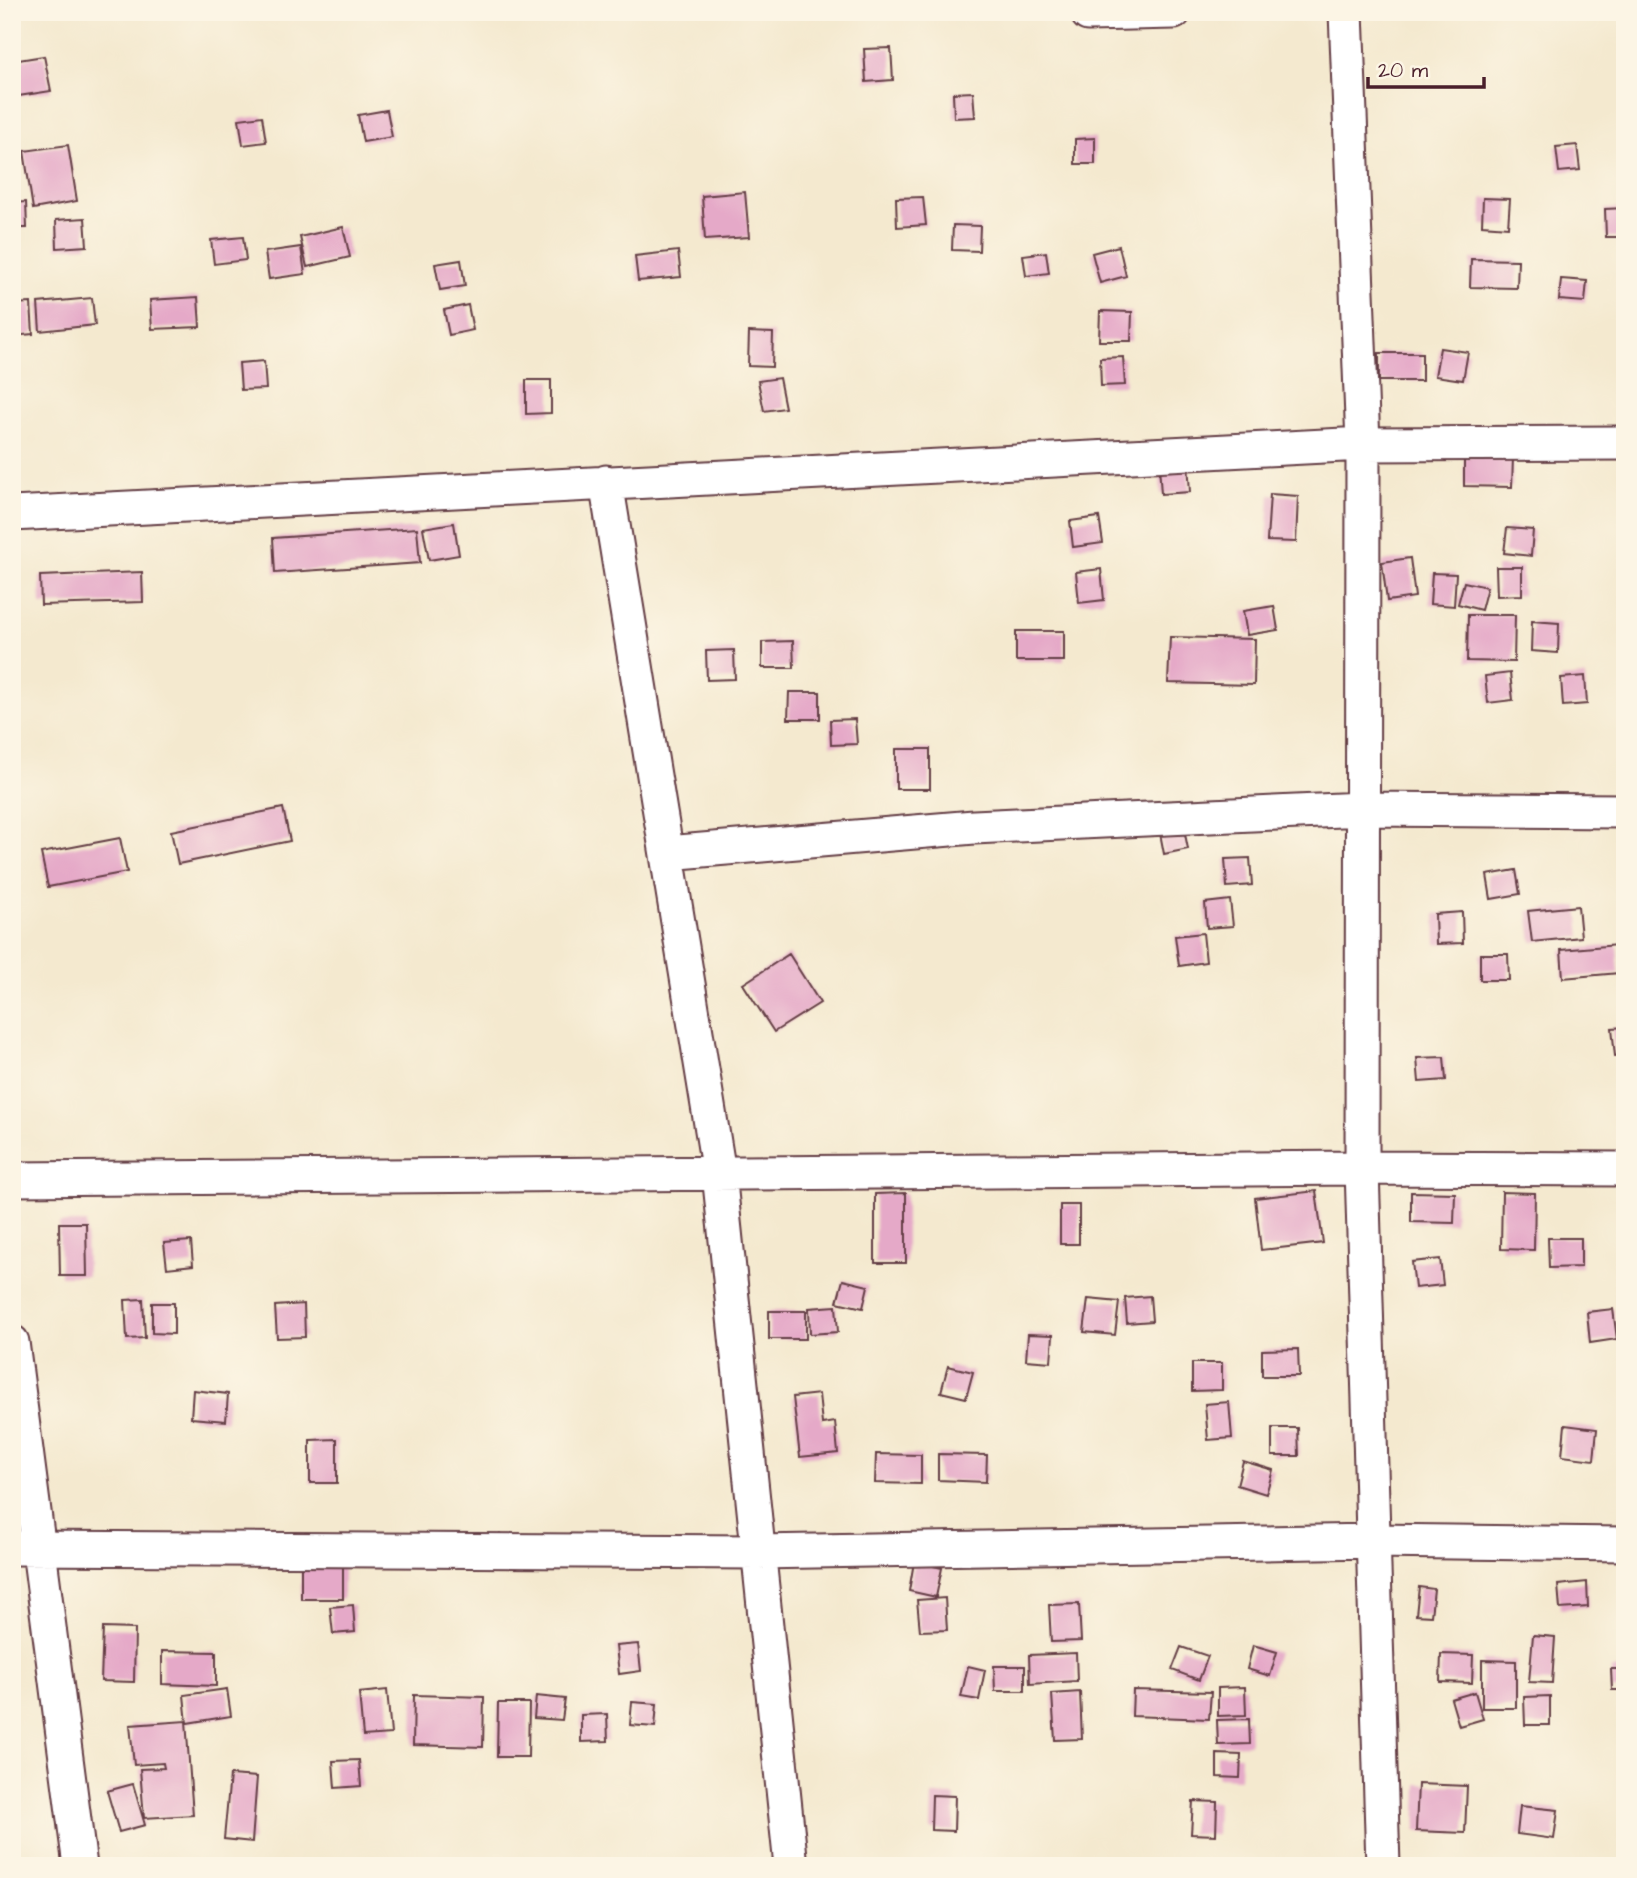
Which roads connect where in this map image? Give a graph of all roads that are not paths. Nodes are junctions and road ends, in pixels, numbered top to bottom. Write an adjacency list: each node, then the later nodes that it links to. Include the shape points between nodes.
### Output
1 (1174, 12): 3 (street)
2 (1346, 12): 5 (street)
3 (1088, 14)
4 (1625, 443): 5 (street)
5 (1363, 444): 6 (street); 8 (street)
6 (606, 482): 7 (street); 10 (street)
7 (12, 514)
8 (1362, 809): 9 (street); 10 (street, via 974,827); 11 (street)
9 (1625, 811)
10 (667, 853): 13 (street)
11 (1362, 1168): 12 (street); 13 (street); 16 (street)
12 (1625, 1169)
13 (719, 1173): 14 (street); 19 (street)
14 (12, 1179)
15 (12, 1342): 18 (street)
16 (1373, 1541): 17 (street); 19 (street); 22 (street)
17 (1625, 1544)
18 (25, 1548): 19 (street); 20 (street)
19 (758, 1552): 21 (street)
20 (80, 1866)
21 (791, 1866)
22 (1384, 1866)

